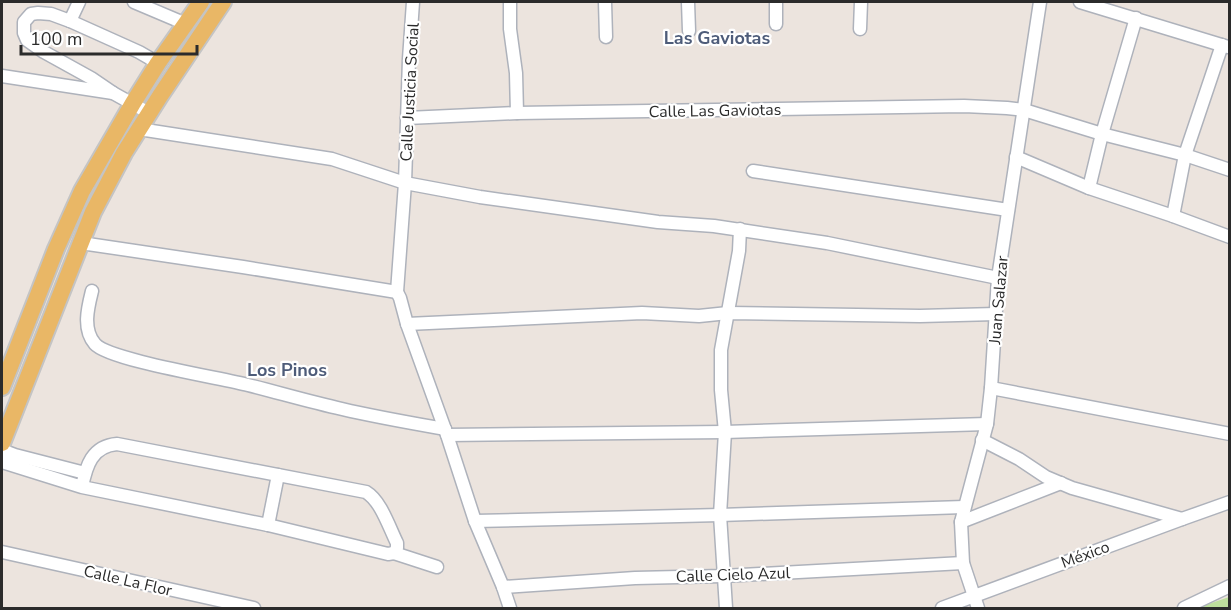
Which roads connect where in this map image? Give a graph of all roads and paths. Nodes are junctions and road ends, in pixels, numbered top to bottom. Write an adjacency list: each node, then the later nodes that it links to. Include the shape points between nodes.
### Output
1 (79, 2): 14 (street)
2 (134, 2): 15 (street)
3 (201, 2): 15 (main road)
4 (223, 2): 26 (main road)
5 (413, 2): 28 (street, Calle Justicia Social)
6 (510, 2): 27 (street)
7 (605, 2): 19 (street)
8 (688, 2): 18 (street)
9 (776, 2): 16 (street)
10 (861, 2): 17 (street)
11 (1040, 2): 25 (street, Juan Salazar)
12 (1080, 2): 13 (street)
13 (1136, 18): 20 (street); 30 (street)
14 (70, 21): 21 (street); 23 (street, via 51,14 32,14 24,22 24,33 27,40)
15 (186, 24): 21 (main road)
16 (776, 24)
17 (860, 29)
18 (689, 31)
19 (606, 37)
20 (1226, 46): 31 (street)
21 (158, 63): 24 (main road)
22 (2, 76): 23 (street)
23 (113, 93): 24 (street)
24 (133, 103): 26 (street); 48 (main road, via 82,191)
25 (1024, 110): 27 (street, Calle Las Gaviotas, via 964,106); 30 (street, Calle Las Gaviotas); 32 (street, Juan Salazar)
26 (149, 113): 29 (main road)
27 (517, 113): 28 (street, Calle Las Gaviotas)
28 (407, 118): 35 (street, Calle Justicia Social)
29 (139, 129): 35 (street, via 332,159); 41 (main road, via 93,212)
30 (1102, 134): 31 (street, Calle Las Gaviotas); 36 (street)
31 (1185, 155): 33 (street, Calle Las Gaviotas); 38 (street)
32 (1016, 157): 36 (street); 37 (street, Juan Salazar)
33 (1230, 170)
34 (753, 171): 37 (street)
35 (405, 183): 39 (street, via 658,222); 44 (street, Calle Justicia Social)
36 (1089, 188): 38 (street)
37 (1008, 210): 42 (street, Juan Salazar)
38 (1173, 216): 40 (street)
39 (740, 229): 42 (street); 45 (street)
40 (1230, 237)
41 (81, 243): 44 (street); 55 (main road)
42 (998, 278): 46 (street, Juan Salazar)
43 (92, 291): 51 (street, via 87,325 90,336 102,350)
44 (397, 292): 47 (street)
45 (728, 313): 46 (street); 47 (street); 52 (street, via 721,350)
46 (996, 314): 49 (street, Juan Salazar)
47 (407, 324): 51 (street)
48 (2, 387)
49 (991, 388): 50 (street, Juan Salazar); 53 (street)
50 (987, 424): 52 (street); 54 (street, Juan Salazar)
51 (446, 432): 52 (street); 66 (street)
52 (725, 432): 64 (street)
53 (1230, 434)
54 (982, 440): 60 (street); 63 (street, Juan Salazar)
55 (2, 443)
56 (2, 450): 58 (street)
57 (2, 462): 61 (street)
58 (85, 473): 59 (street, via 99,450 117,444); 61 (street)
59 (278, 475): 68 (street); 70 (street, via 373,496 397,543)
60 (1060, 483): 65 (street); 67 (street)
61 (82, 487): 68 (street)
62 (1230, 502): 65 (street, México)
63 (964, 507): 64 (street); 67 (street, Juan Salazar)
64 (720, 515): 66 (street); 73 (street)
65 (1182, 519): 76 (street, México)
66 (475, 520): 75 (street)
67 (961, 522): 71 (street, Juan Salazar)
68 (268, 525): 70 (street)
69 (2, 552): 77 (street, Calle La Flor)
70 (394, 553): 72 (street)
71 (963, 563): 73 (street, Calle Cielo Azul); 76 (street, Juan Salazar)
72 (437, 567)
73 (723, 576): 75 (street, Calle Cielo Azul); 79 (street)
74 (1230, 586): 82 (street)
75 (503, 587): 78 (street)
76 (973, 596): 80 (street, México); 81 (street, Juan Salazar)
77 (250, 608)
78 (510, 609)
79 (726, 609)
80 (942, 609)
81 (978, 609)
82 (1184, 609)

